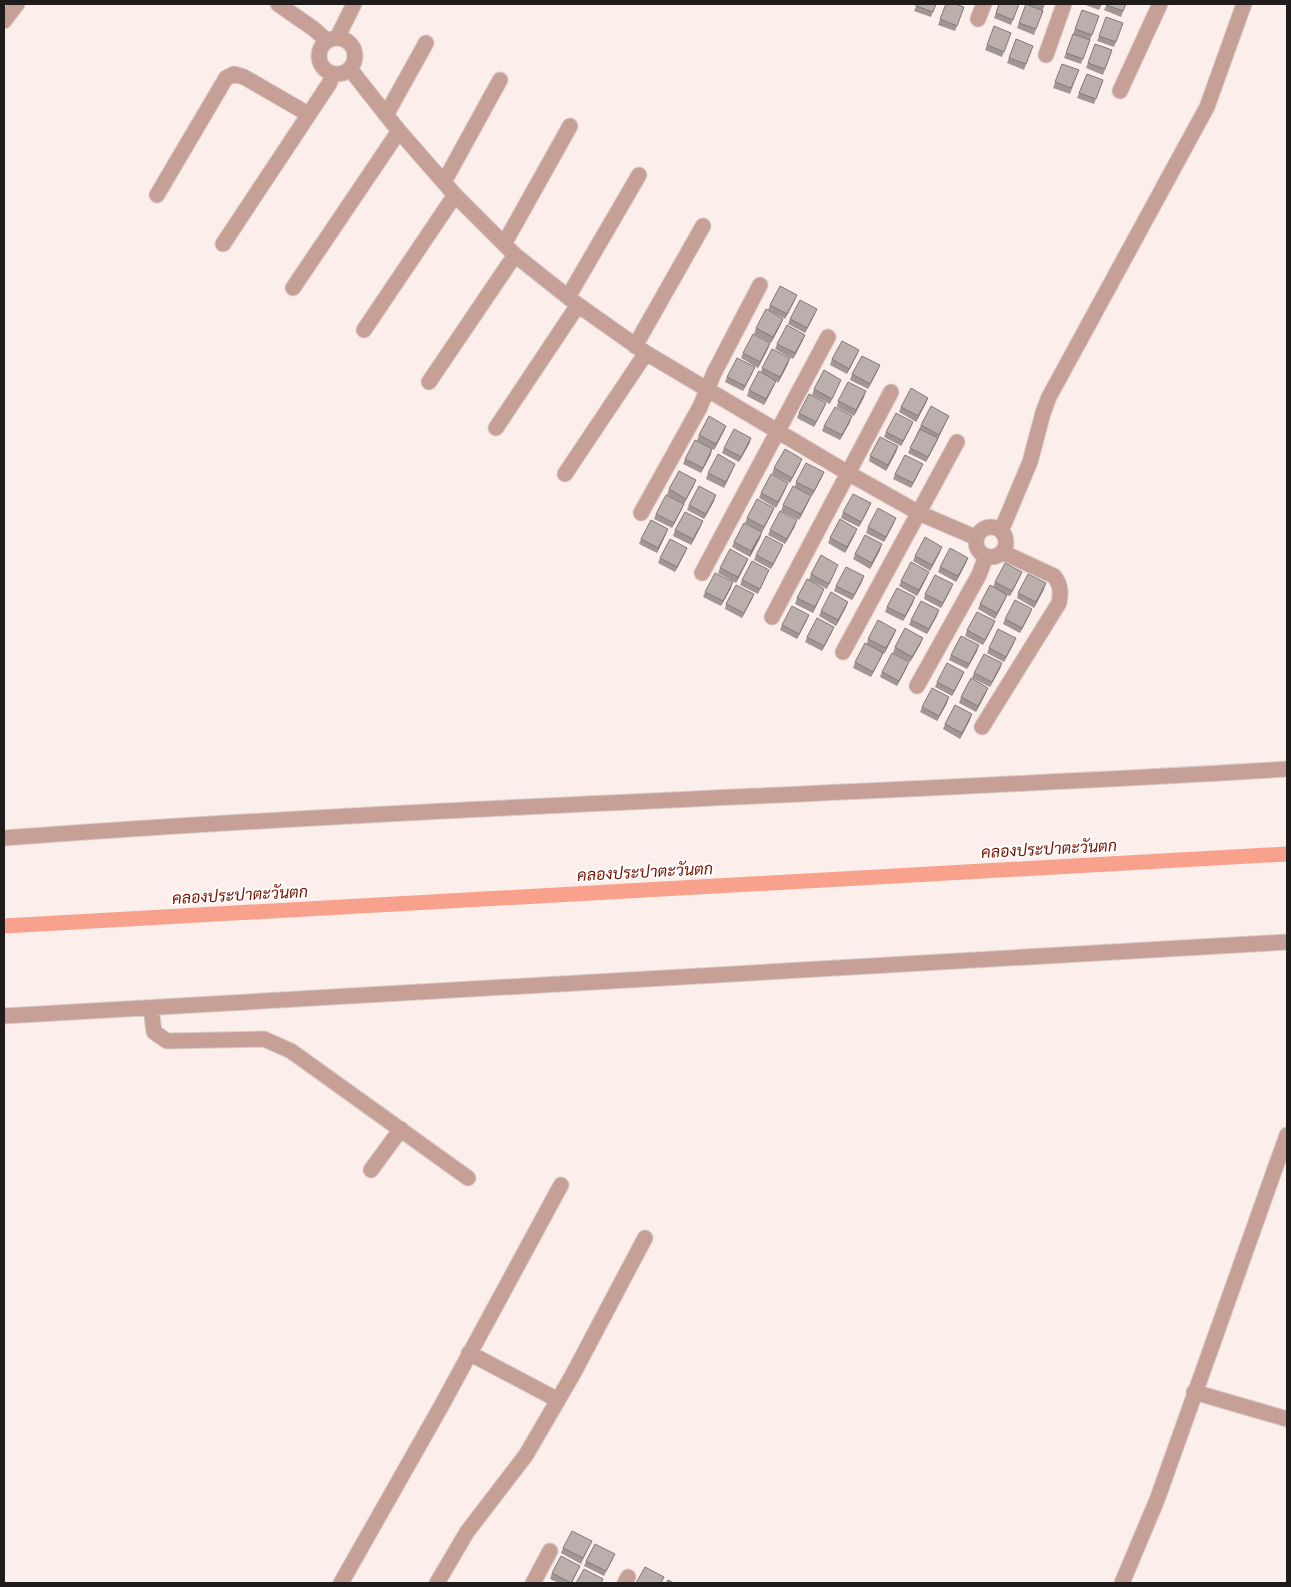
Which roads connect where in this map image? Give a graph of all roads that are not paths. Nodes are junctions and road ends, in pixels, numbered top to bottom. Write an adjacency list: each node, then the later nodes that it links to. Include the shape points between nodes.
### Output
1 (17, 4): 9 (street)
2 (278, 4): 10 (street)
3 (354, 4): 10 (street)
4 (984, 4): 8 (street)
5 (1064, 4): 12 (street)
6 (1160, 4): 16 (street)
7 (1244, 4): 45 (street, via 1207,107 1049,397 1030,462)
8 (978, 19)
9 (4, 21)
10 (332, 39): 13 (street, via 344,39 354,49 354,63); 14 (street, via 320,49 318,56 324,69)
11 (426, 43): 18 (street)
12 (1046, 55)
13 (350, 69): 14 (street); 18 (street)
14 (333, 74): 17 (street, via 330,84)
15 (500, 80): 22 (street)
16 (1120, 90)
17 (308, 114): 23 (street, via 244,77 234,74 226,78); 26 (street)
18 (386, 115): 20 (street)
19 (570, 126): 27 (street)
20 (399, 132): 22 (street); 30 (street)
21 (639, 175): 31 (street)
22 (444, 182): 24 (street)
23 (158, 195)
24 (455, 195): 27 (street); 32 (street)
25 (703, 226): 34 (street)
26 (223, 244)
27 (504, 244): 28 (street)
28 (515, 255): 31 (street); 35 (street)
29 (760, 285): 36 (street)
30 (294, 288)
31 (573, 301): 34 (street); 38 (street)
32 (364, 330)
33 (828, 337): 39 (street)
34 (640, 349): 36 (street); 42 (street)
35 (429, 382)
36 (706, 390): 39 (street); 43 (street, via 700,407)
37 (891, 392): 41 (street)
38 (496, 428)
39 (778, 431): 41 (street); 49 (street)
40 (957, 442): 44 (street)
41 (848, 473): 44 (street); 50 (street)
42 (565, 474)
43 (641, 513)
44 (918, 513): 46 (street); 51 (street)
45 (1001, 531): 46 (street, via 984,529); 47 (street, via 1006,541)
46 (977, 538): 48 (street, via 978,549)
47 (1002, 552): 48 (street, via 997,556); 53 (street, via 1054,576 1061,591 1059,603)
48 (986, 556): 52 (street, via 979,575)
49 (702, 573)
50 (772, 617)
51 (843, 652)
52 (917, 686)
53 (982, 727)
54 (1287, 769): 55 (street, via 230,822)
55 (4, 838)
56 (1287, 942): 57 (street)
57 (150, 1008): 58 (street); 59 (street, via 154,1032 167,1041 254,1038 274,1042)
58 (4, 1016)
59 (401, 1129): 61 (street); 62 (street)
60 (1287, 1135): 66 (street)
61 (371, 1170)
62 (468, 1178)
63 (561, 1185): 65 (street)
64 (645, 1238): 67 (street)
65 (469, 1352): 67 (street); 70 (street)
66 (1194, 1392): 68 (street); 73 (street, via 1157,1500)
67 (558, 1400): 71 (street, via 514,1472 467,1532)
68 (1287, 1420)
69 (550, 1551): 72 (street)
70 (341, 1583)
71 (437, 1583)
72 (533, 1583)
73 (1122, 1583)

